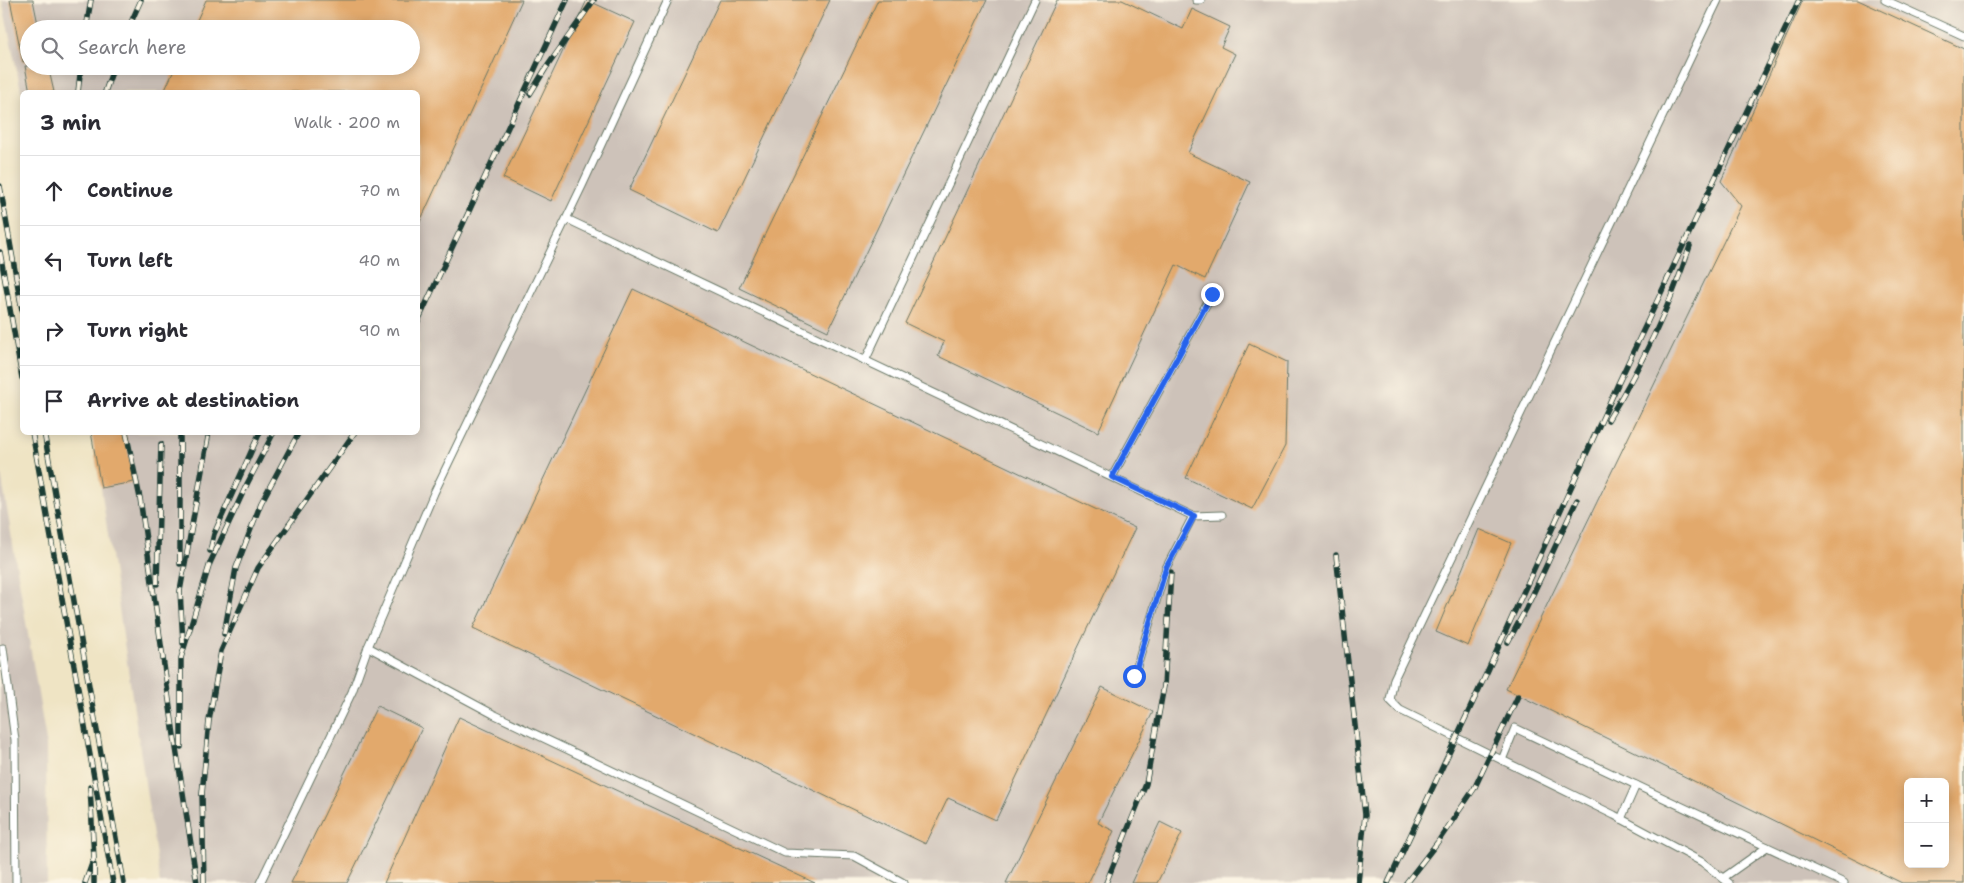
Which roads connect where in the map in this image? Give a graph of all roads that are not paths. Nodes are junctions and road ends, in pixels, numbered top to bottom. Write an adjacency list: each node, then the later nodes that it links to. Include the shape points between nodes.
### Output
1 (668, 0): 8 (lane)
2 (1035, 0): 10 (lane)
3 (1196, 0): 4 (lane)
4 (1202, 0)
5 (1718, 0): 17 (lane, via 1394,679 1390,700 1400,710)
6 (1886, 0): 7 (lane)
7 (1964, 36)
8 (566, 219): 10 (lane); 14 (lane, via 434,493)
9 (1212, 294): 11 (lane)
10 (865, 361): 11 (lane)
11 (1112, 477): 13 (lane)
12 (1222, 515): 13 (lane)
13 (1194, 516): 16 (lane, via 1166,568)
14 (368, 647): 23 (lane, via 352,692); 24 (lane, via 493,714 785,852 854,856)
15 (3, 648): 22 (lane, via 15,740)
16 (1134, 676)
17 (1502, 760): 18 (lane, via 1515,728); 19 (lane)
18 (1636, 785): 19 (lane); 20 (lane)
19 (1621, 819): 21 (lane, via 1702,862)
20 (1768, 847): 21 (lane); 25 (lane)
21 (1726, 881)
22 (16, 883)
23 (260, 883)
24 (904, 883)
25 (1844, 883)

